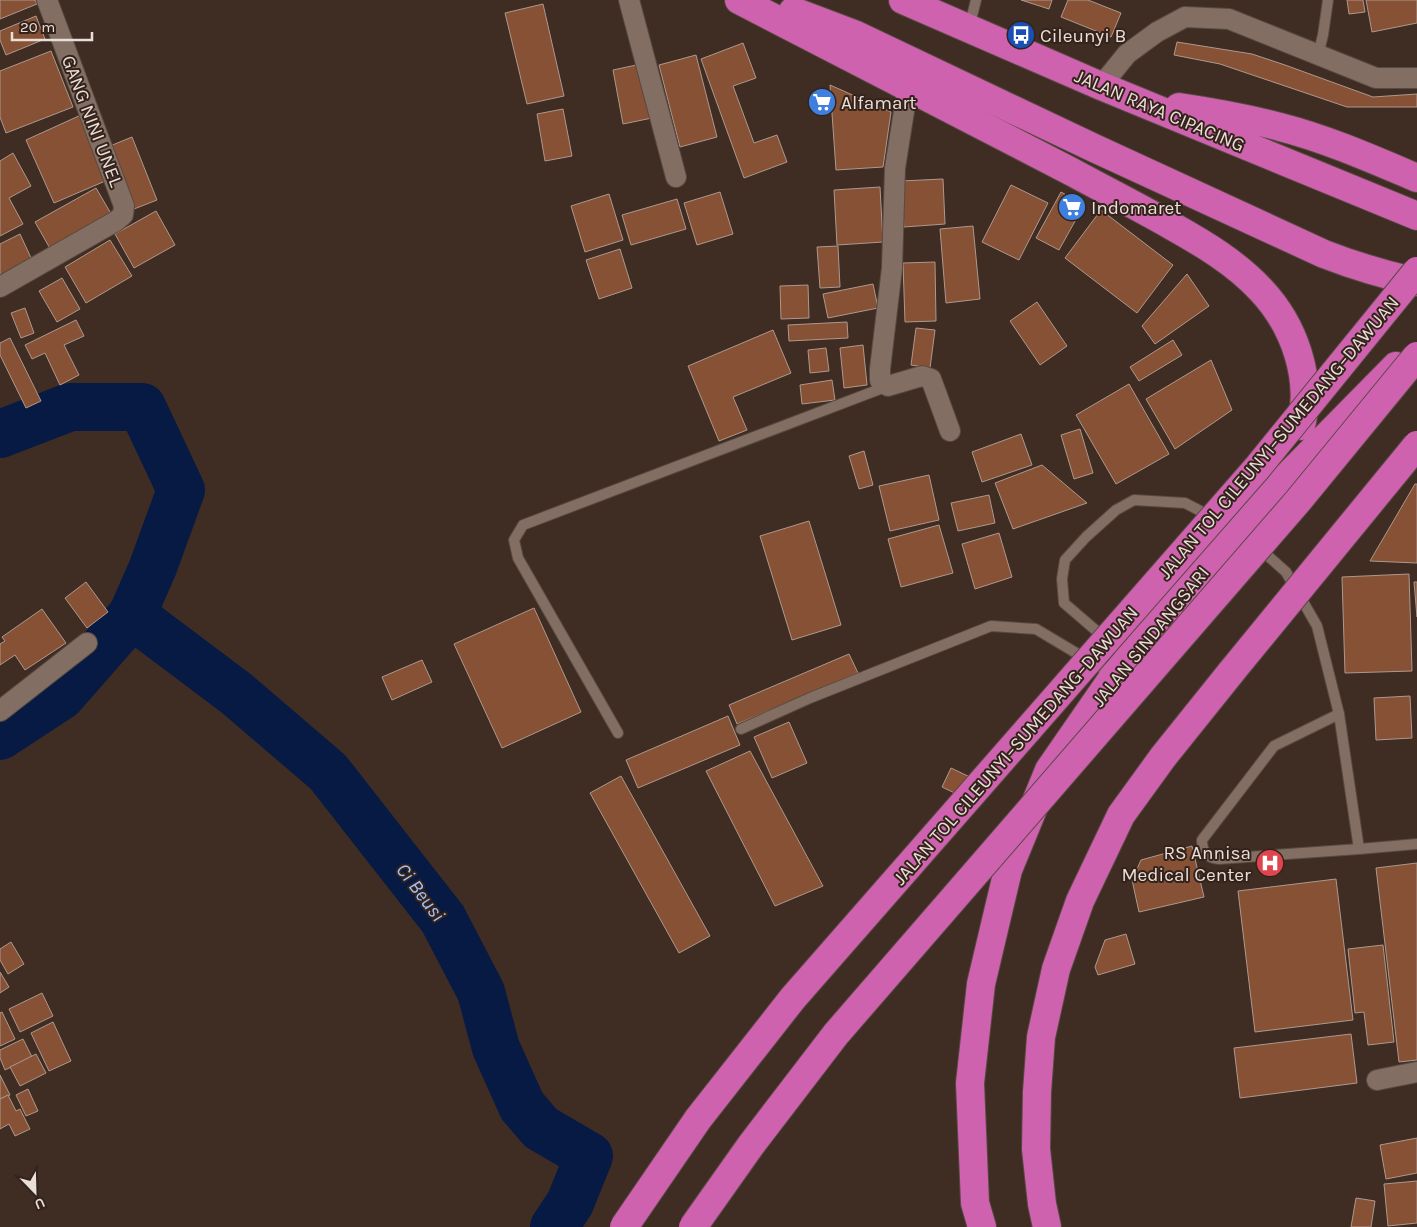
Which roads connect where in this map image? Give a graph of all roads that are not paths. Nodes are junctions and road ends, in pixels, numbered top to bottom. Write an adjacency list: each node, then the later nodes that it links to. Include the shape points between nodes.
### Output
1 (47, 0): 19 (street, GANG NINI UNEL, via 124,206 123,215)
2 (629, 0): 14 (street)
3 (739, 0): 11 (highway)
4 (753, 0): 18 (highway, via 854,34 1324,254 1364,269)
5 (903, 0): 8 (highway, JALAN RAYA CIPACING)
6 (976, 0): 8 (lane)
7 (1328, 0): 9 (lane)
8 (969, 29): 12 (highway, JALAN RAYA CIPACING)
9 (1318, 55): 10 (street, via 1376,78); 12 (street, via 1229,19 1185,17 1127,54)
10 (1417, 78)
11 (908, 86): 22 (street, via 895,168 892,268 880,369 880,380); 25 (highway, via 1156,216 1219,254 1261,290 1276,308 1298,352 1304,392 1298,438)
12 (1102, 86): 13 (highway, JALAN RAYA CIPACING)
13 (1138, 101): 15 (highway, via 1213,112 1281,127 1343,147); 16 (highway, JALAN RAYA CIPACING)
14 (676, 177)
15 (1417, 178)
16 (1417, 216)
17 (1417, 271): 27 (highway, JALAN TOL CILEUNYI–SUMEDANG–DAWUAN, bridge, via 1257,468)
18 (1417, 282)
19 (0, 287)
20 (1417, 351): 25 (highway, via 1389,372)
21 (1417, 356): 39 (highway, bridge, via 1298,501 836,1034)
22 (888, 386): 23 (street, via 922,376 931,380); 33 (lane, via 523,525 514,540 518,558)
23 (950, 431)
24 (1417, 445): 41 (highway, bridge, via 1163,757 1121,815 1080,901 1056,969 1041,1037 1036,1149)
25 (1271, 493): 26 (highway, JALAN SINDANGSARI)
26 (1238, 531): 27 (lane, via 1185,503 1134,500 1116,510 1065,560 1062,579 1064,603); 29 (highway, JALAN SINDANGSARI); 31 (lane, via 1286,572 1317,626)
27 (1107, 640): 29 (lane); 38 (highway, JALAN TOL CILEUNYI–SUMEDANG–DAWUAN, bridge, via 793,998 698,1119)
28 (87, 643): 30 (street)
29 (1121, 667): 32 (lane, via 1036,629 991,626); 40 (highway, JALAN SINDANGSARI, via 1049,770 1008,870 982,984 970,1083 976,1202)
30 (0, 711)
31 (1338, 714): 35 (lane); 35 (lane, via 1274,746 1202,840 1202,847 1208,856 1218,859)
32 (741, 729)
33 (618, 733)
34 (1417, 844): 35 (lane)
35 (1359, 849)
36 (1417, 1072): 37 (street)
37 (1377, 1080)
38 (624, 1227)
39 (693, 1227)
40 (982, 1227)
41 (1047, 1227)

